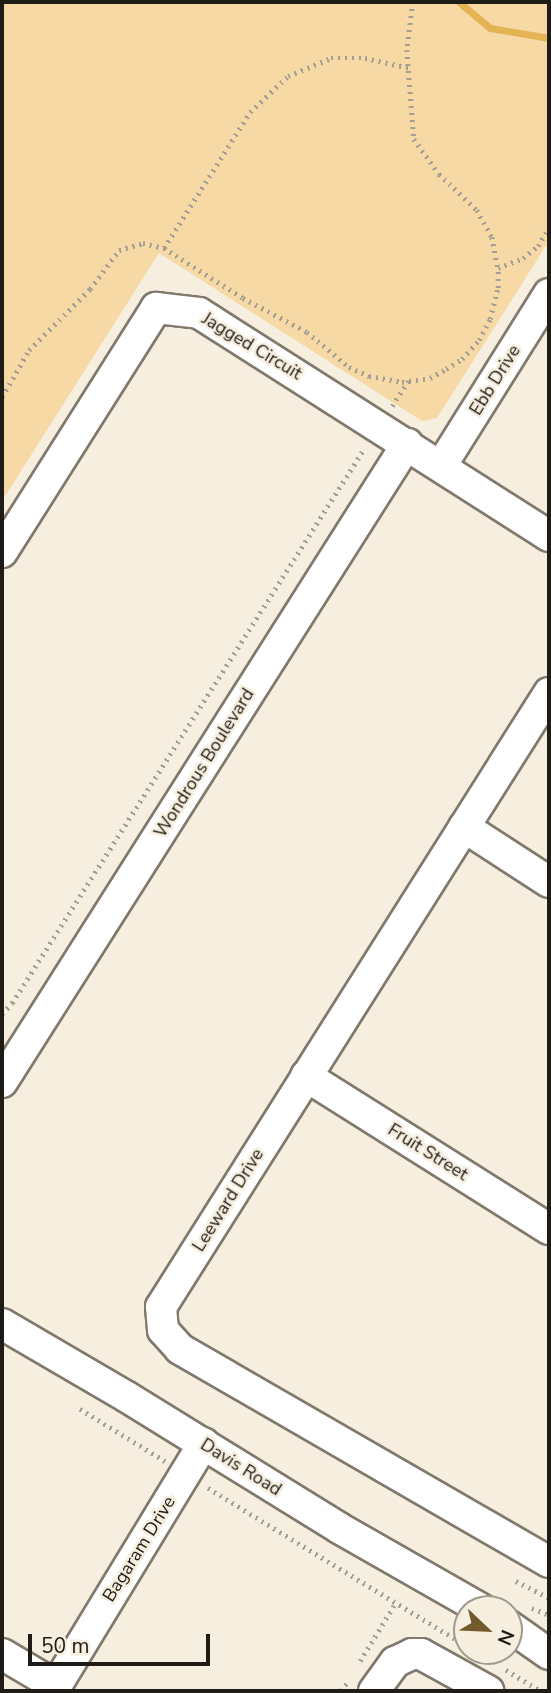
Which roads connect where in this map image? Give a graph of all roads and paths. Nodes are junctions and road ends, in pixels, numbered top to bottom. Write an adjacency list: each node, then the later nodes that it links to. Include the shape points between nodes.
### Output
1 (413, 2): 2 (path)
2 (410, 68): 4 (path, via 365,58 331,58 288,76 250,112); 5 (path, via 414,139 439,174 477,210 492,237)
3 (549, 227): 5 (path, via 538,246)
4 (164, 247): 7 (path, via 307,332 349,367 369,376); 8 (path, via 143,243 119,250 90,289 29,350)
5 (498, 268): 7 (path, via 493,309 479,340 446,369)
6 (549, 294): 11 (street, Ebb Drive)
7 (408, 381): 9 (path)
8 (2, 397)
9 (379, 426): 10 (street, Jagged Circuit); 13 (street, Jagged Circuit, via 199,313 156,308); 17 (path)
10 (407, 444): 11 (street, Jagged Circuit); 19 (street, Wondrous Boulevard)
11 (441, 466): 12 (street, Jagged Circuit)
12 (549, 536)
13 (2, 552)
14 (549, 693): 15 (street, Leeward Drive)
15 (464, 827): 16 (street); 18 (street, Leeward Drive)
16 (549, 882)
17 (2, 1014)
18 (306, 1076): 20 (street, Fruit Street); 25 (street, Leeward Drive, via 161,1307 163,1330 180,1349)
19 (2, 1082)
20 (549, 1229)
21 (2, 1324): 23 (street, Davis Road)
22 (80, 1409): 24 (path)
23 (204, 1443): 24 (street, Bagaram Drive); 27 (street, Davis Road)
24 (192, 1487): 29 (path, via 207,1487); 36 (street, Bagaram Drive)
25 (549, 1562)
26 (516, 1581): 28 (path)
27 (456, 1595)
28 (549, 1598)
29 (396, 1602): 32 (path); 37 (path)
30 (523, 1629): 33 (street)
31 (523, 1634): 35 (street)
32 (453, 1637)
33 (549, 1638)
34 (2, 1654): 36 (street)
35 (549, 1654)
36 (55, 1689)
37 (341, 1691)
38 (374, 1691): 39 (street, via 394,1662 421,1654)
39 (488, 1691)

